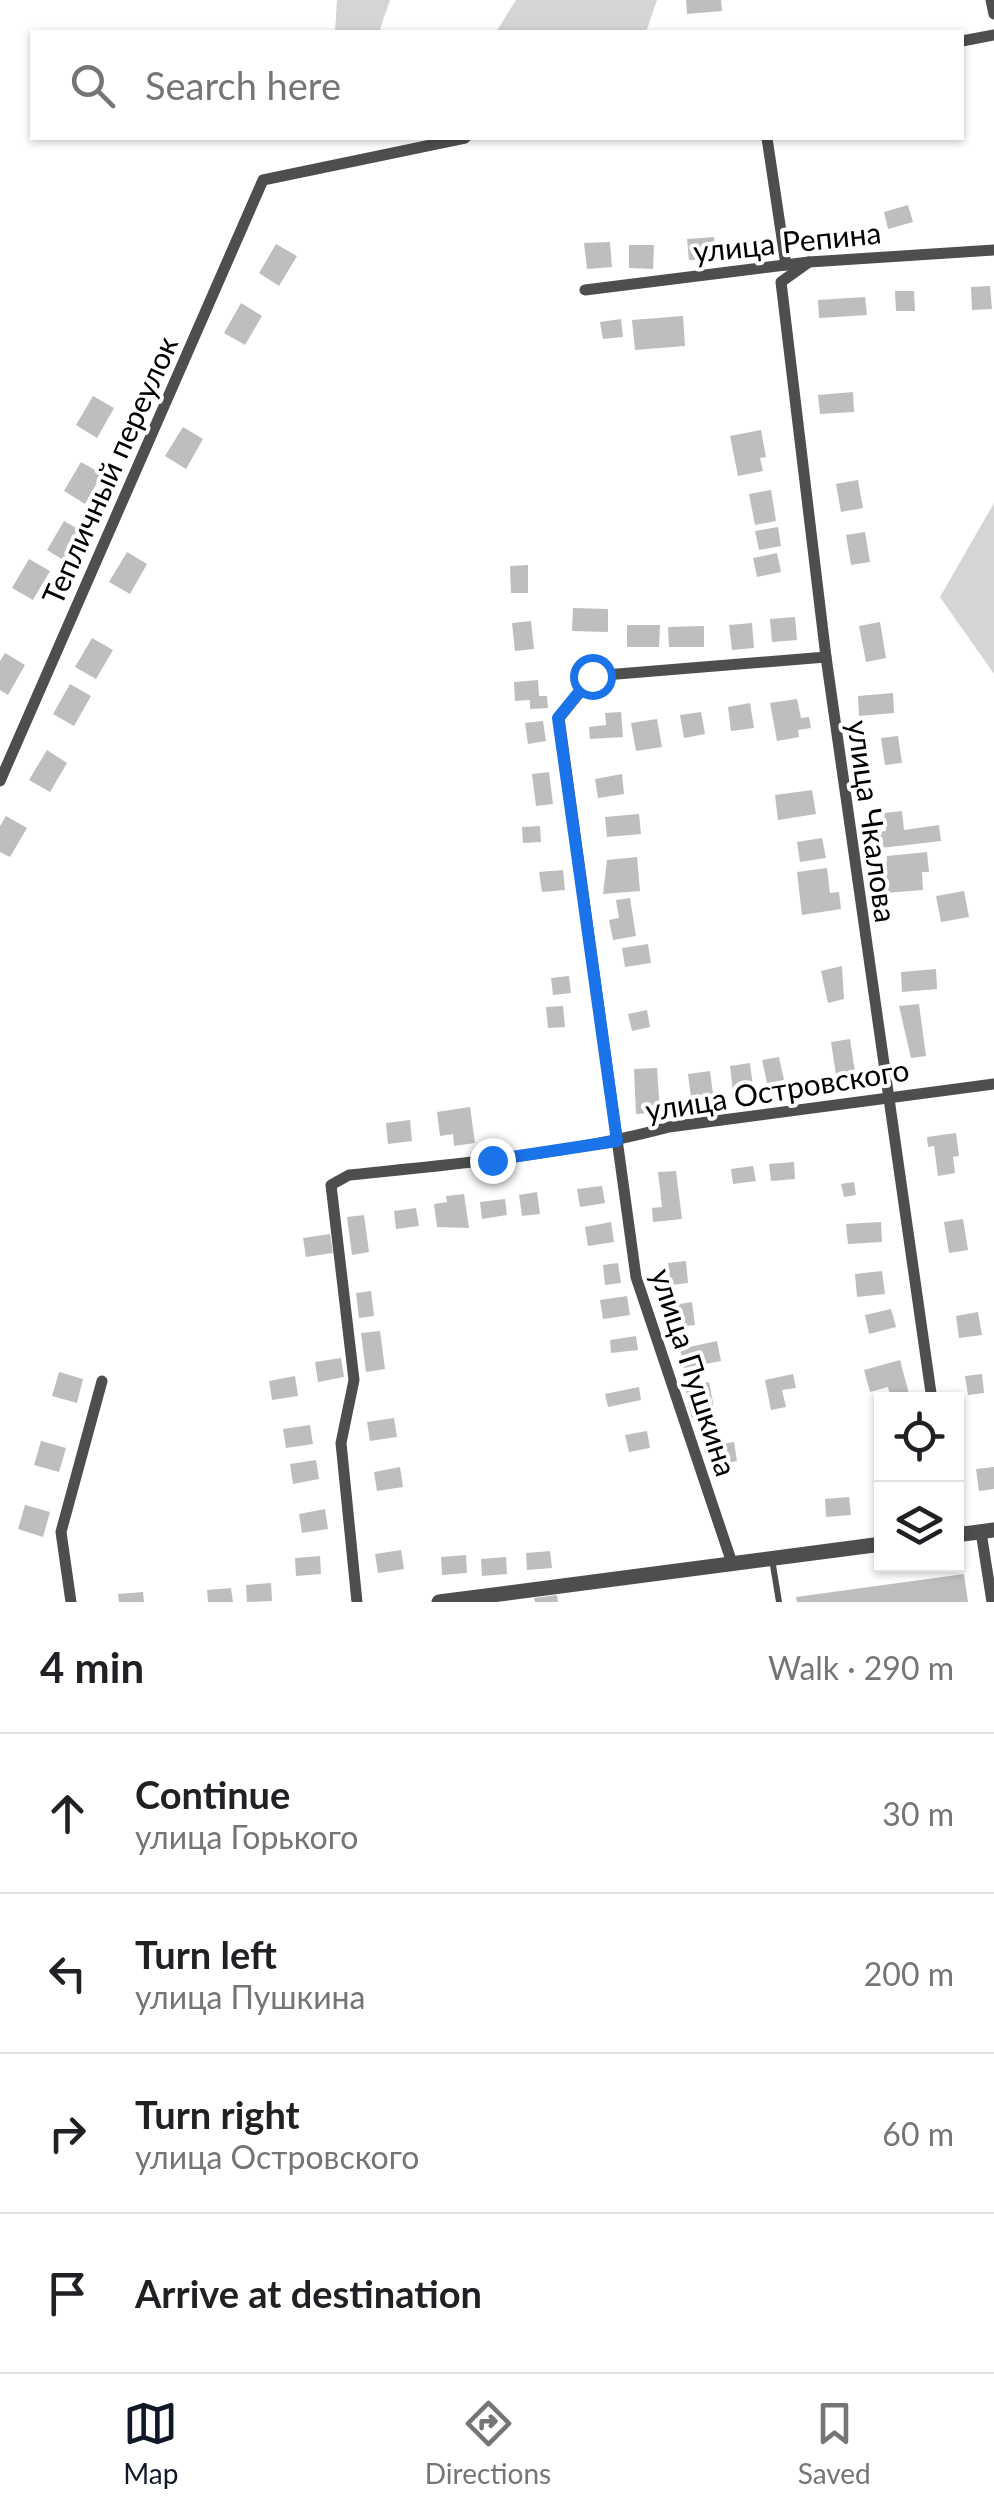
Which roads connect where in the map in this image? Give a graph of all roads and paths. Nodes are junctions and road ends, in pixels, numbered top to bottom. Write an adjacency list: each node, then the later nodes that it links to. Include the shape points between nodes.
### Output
1 (990, 0): 2 (street)
2 (994, 14)
3 (994, 36): 4 (street)
4 (964, 41)
5 (455, 140): 12 (street, Тепличный переулок, via 263,180)
6 (767, 140): 9 (street)
7 (994, 250): 8 (street, улица Репина)
8 (809, 262): 9 (street, улица Репина); 11 (street, улица Чкалова, via 781,282)
9 (786, 265): 10 (street, улица Репина)
10 (585, 290)
11 (826, 658): 14 (street, улица Чкалова); 15 (street, улица Пушкина, via 592,676 558,718)
12 (0, 780)
13 (994, 1084): 14 (street, улица Островского)
14 (886, 1097): 15 (street, улица Островского, via 669,1127); 17 (street, улица Чкалова)
15 (617, 1141): 21 (street, улица Пушкина, via 636,1277); 24 (street, улица Островского, via 349,1175 332,1185 354,1380 341,1442)
16 (102, 1381): 23 (street, via 60,1532)
17 (931, 1392)
18 (988, 1531): 28 (street)
19 (874, 1545): 20 (street)
20 (772, 1558): 21 (street); 27 (lane)
21 (732, 1563): 22 (street)
22 (566, 1584): 25 (street); 26 (lane)
23 (72, 1602)
24 (357, 1602)
25 (439, 1602)
26 (569, 1602)
27 (779, 1602)
28 (992, 1602)

